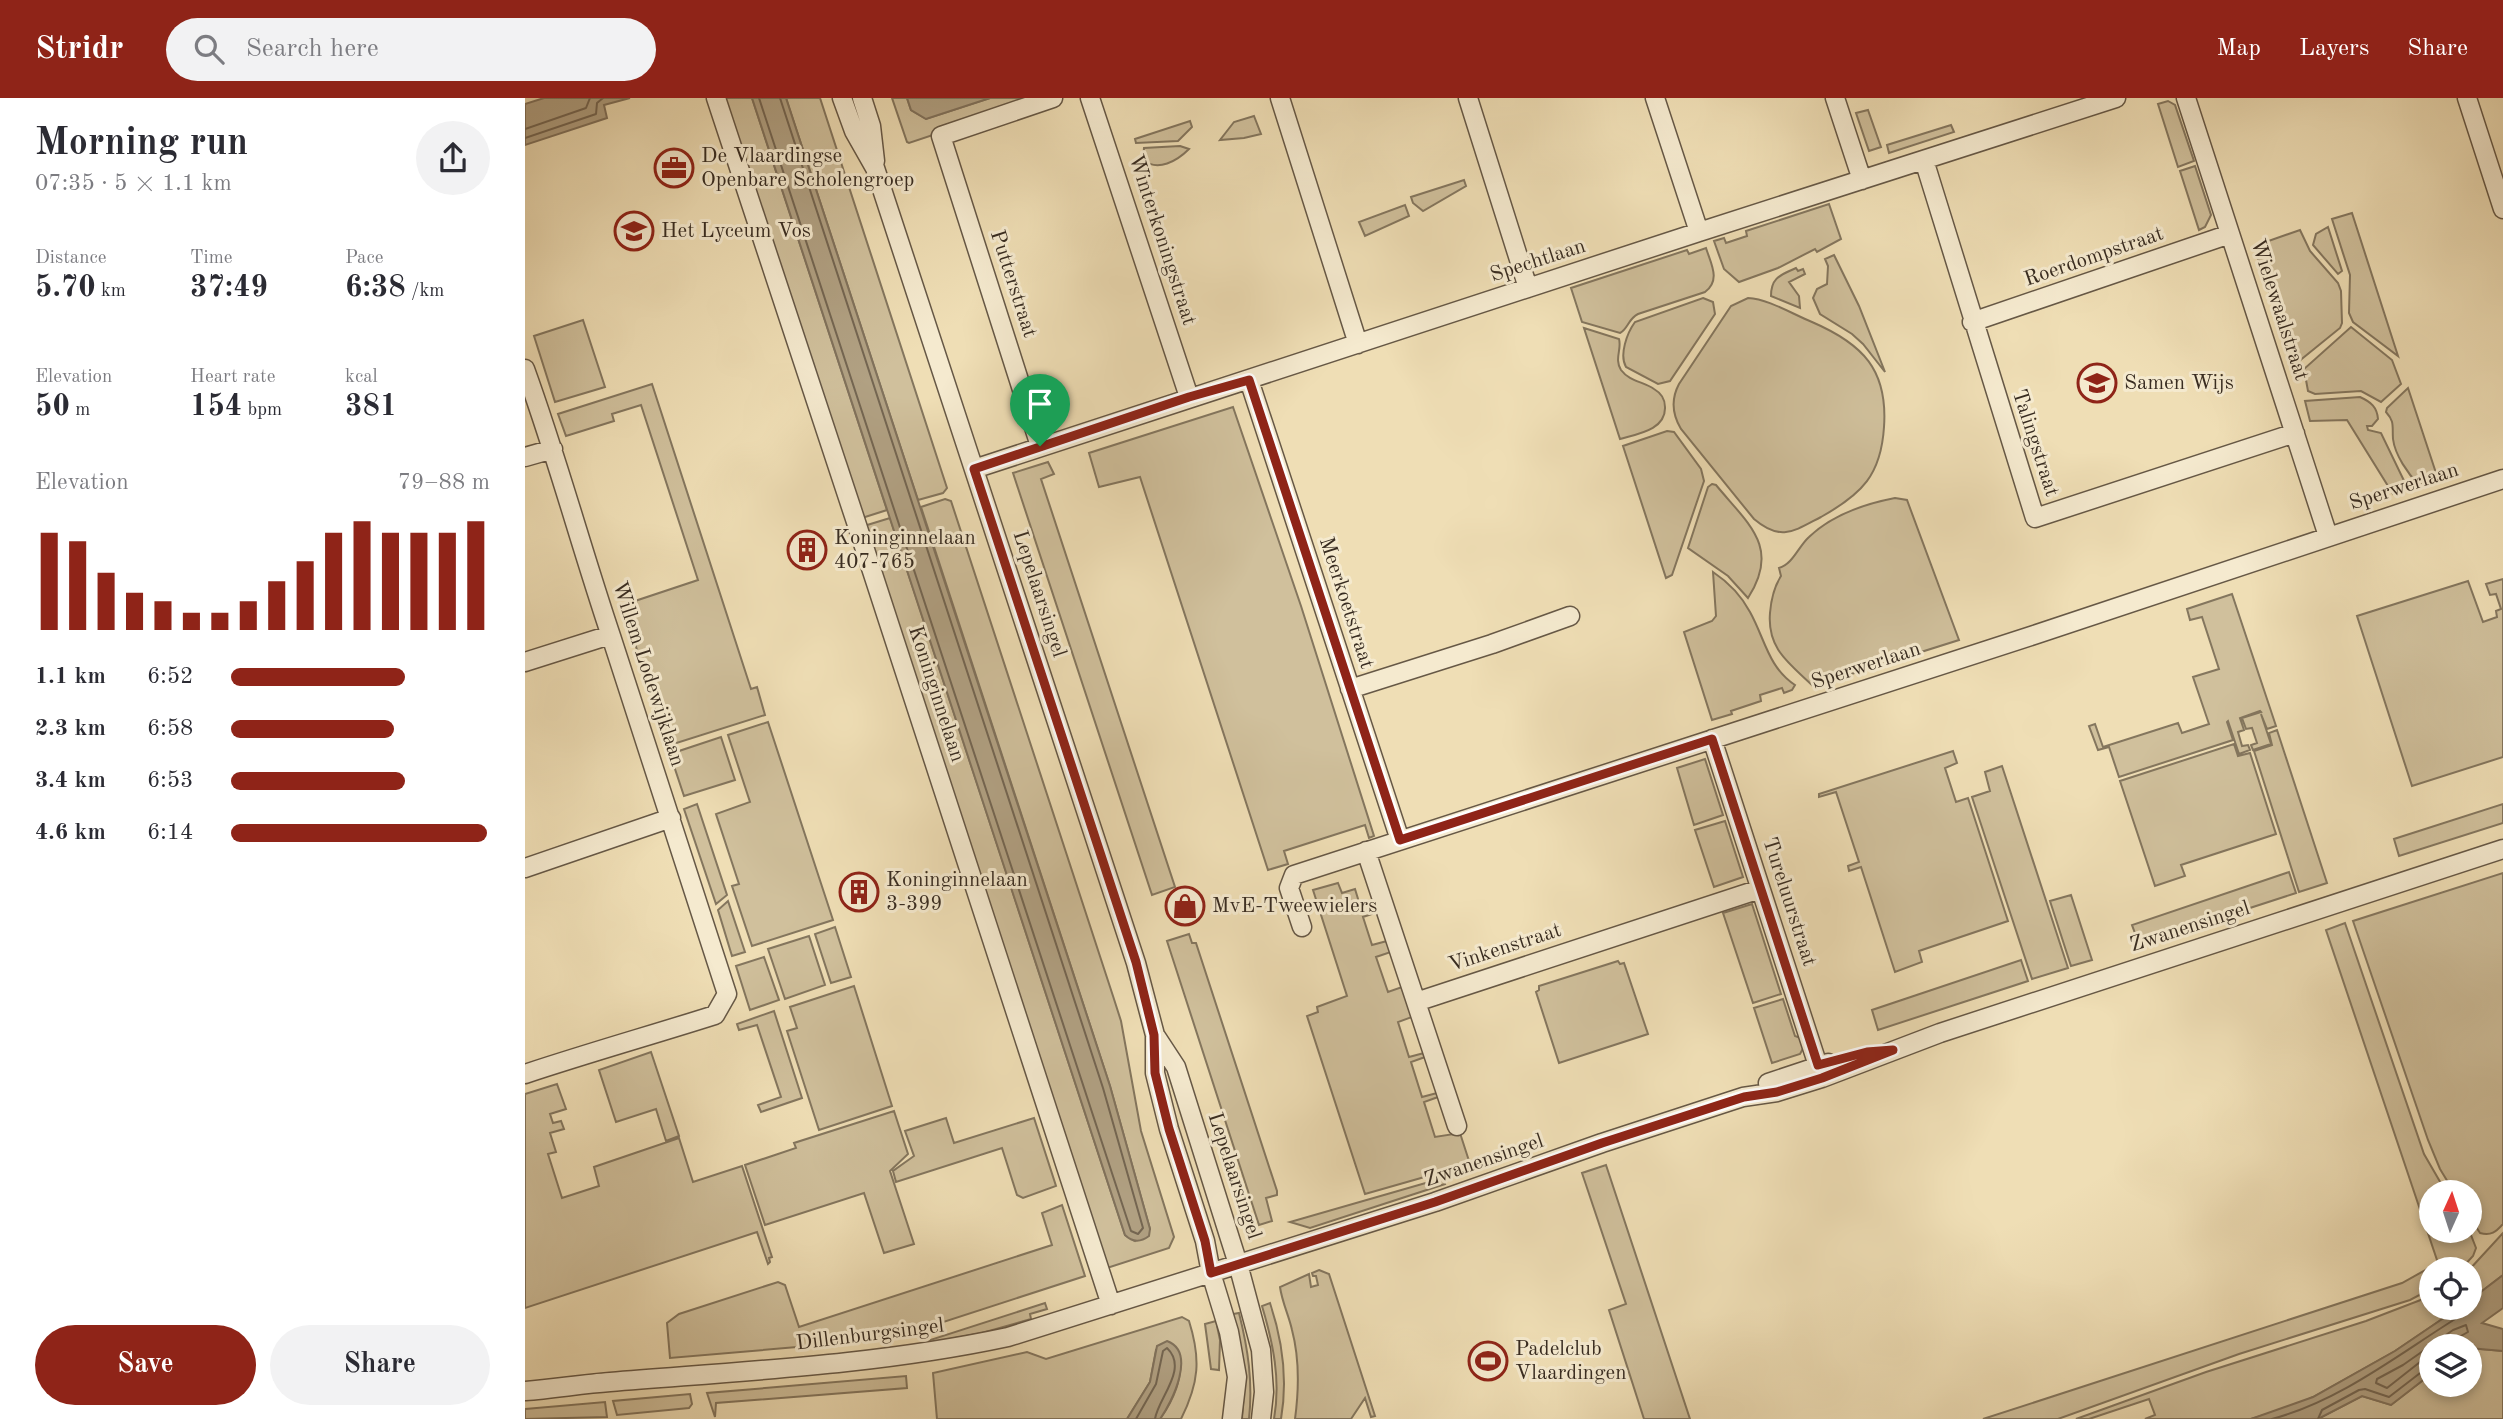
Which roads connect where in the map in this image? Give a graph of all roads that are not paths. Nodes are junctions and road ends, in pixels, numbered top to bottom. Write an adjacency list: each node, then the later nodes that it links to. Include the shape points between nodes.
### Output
1 (716, 98): 51 (street, Koninginnelaan)
2 (842, 98): 14 (street, Lepelaarsingel)
3 (862, 98): 14 (street, Lepelaarsingel, via 871,126)
4 (1053, 98): 26 (street, Putterstraat, via 941,136)
5 (1090, 98): 24 (street, Winterkoningstraat)
6 (1280, 98): 21 (street)
7 (1468, 98): 19 (street)
8 (1655, 98): 17 (street)
9 (1835, 98): 15 (street)
10 (2116, 98): 13 (street, Spechtlaan)
11 (2186, 98): 18 (street, Wielewaalstraat)
12 (2467, 99): 16 (street)
13 (1924, 160): 15 (street, Spechtlaan); 20 (street, Talingstraat)
14 (875, 168): 29 (street, Lepelaarsingel)
15 (1862, 180): 17 (street, Spechtlaan)
16 (2503, 209)
17 (1699, 232): 19 (street, Spechtlaan)
18 (2230, 234): 20 (street, Roerdompstraat); 25 (street, Wielewaalstraat)
19 (1528, 288): 21 (street, Spechtlaan)
20 (1972, 322): 25 (street, Talingstraat, via 2035,518)
21 (1358, 344): 23 (street, Spechtlaan)
22 (525, 369): 27 (street, Willem Lodewijklaan)
23 (1249, 380): 24 (street, Spechtlaan); 35 (street, Meerkoetstraat)
24 (1189, 397): 26 (street, Spechtlaan)
25 (2295, 433): 31 (street, Wielewaalstraat)
26 (1040, 446): 29 (street, Spechtlaan)
27 (553, 449): 28 (street); 33 (street, Willem Lodewijklaan)
28 (525, 457)
29 (974, 469): 45 (street, Lepelaarsingel, via 1136,962)
30 (2503, 479): 31 (street, Sperwerlaan)
31 (2328, 536): 36 (street, Sperwerlaan)
32 (1570, 616): 35 (street)
33 (610, 635): 34 (street); 37 (street, Willem Lodewijklaan)
34 (525, 662)
35 (1350, 689): 38 (street, Meerkoetstraat)
36 (1712, 739): 38 (street, Sperwerlaan); 42 (street, Tureluurstraat)
37 (671, 818): 41 (street); 47 (street, Willem Lodewijklaan, via 727,994 715,1014)
38 (1400, 840): 40 (street, Sperwerlaan)
39 (2503, 849): 46 (street, Zwanensingel, via 1893,1050 1867,1052)
40 (1366, 851): 43 (street, Sperwerlaan, via 1294,875 1289,888); 44 (street)
41 (525, 868)
42 (1760, 889): 44 (street, Vinkenstraat); 46 (street, Tureluurstraat)
43 (1301, 927)
44 (1416, 1002): 48 (street)
45 (1154, 1035): 49 (street, Lepelaarsingel, via 1176,1067); 50 (street, Lepelaarsingel, via 1155,1073)
46 (1820, 1072): 49 (street, Zwanensingel, via 1772,1081 1744,1097 1602,1143 1437,1208)
47 (525, 1074)
48 (1457, 1126)
49 (1238, 1264): 50 (street, Zwanensingel); 54 (street, Lepelaarsingel, via 1264,1368)
50 (1211, 1273): 51 (street, Dillenburgsingel); 53 (street, Lepelaarsingel, via 1237,1377)
51 (1111, 1305): 52 (street, Dillenburgsingel, via 1008,1337 936,1352)
52 (525, 1391)
53 (1232, 1419)
54 (1261, 1419)

